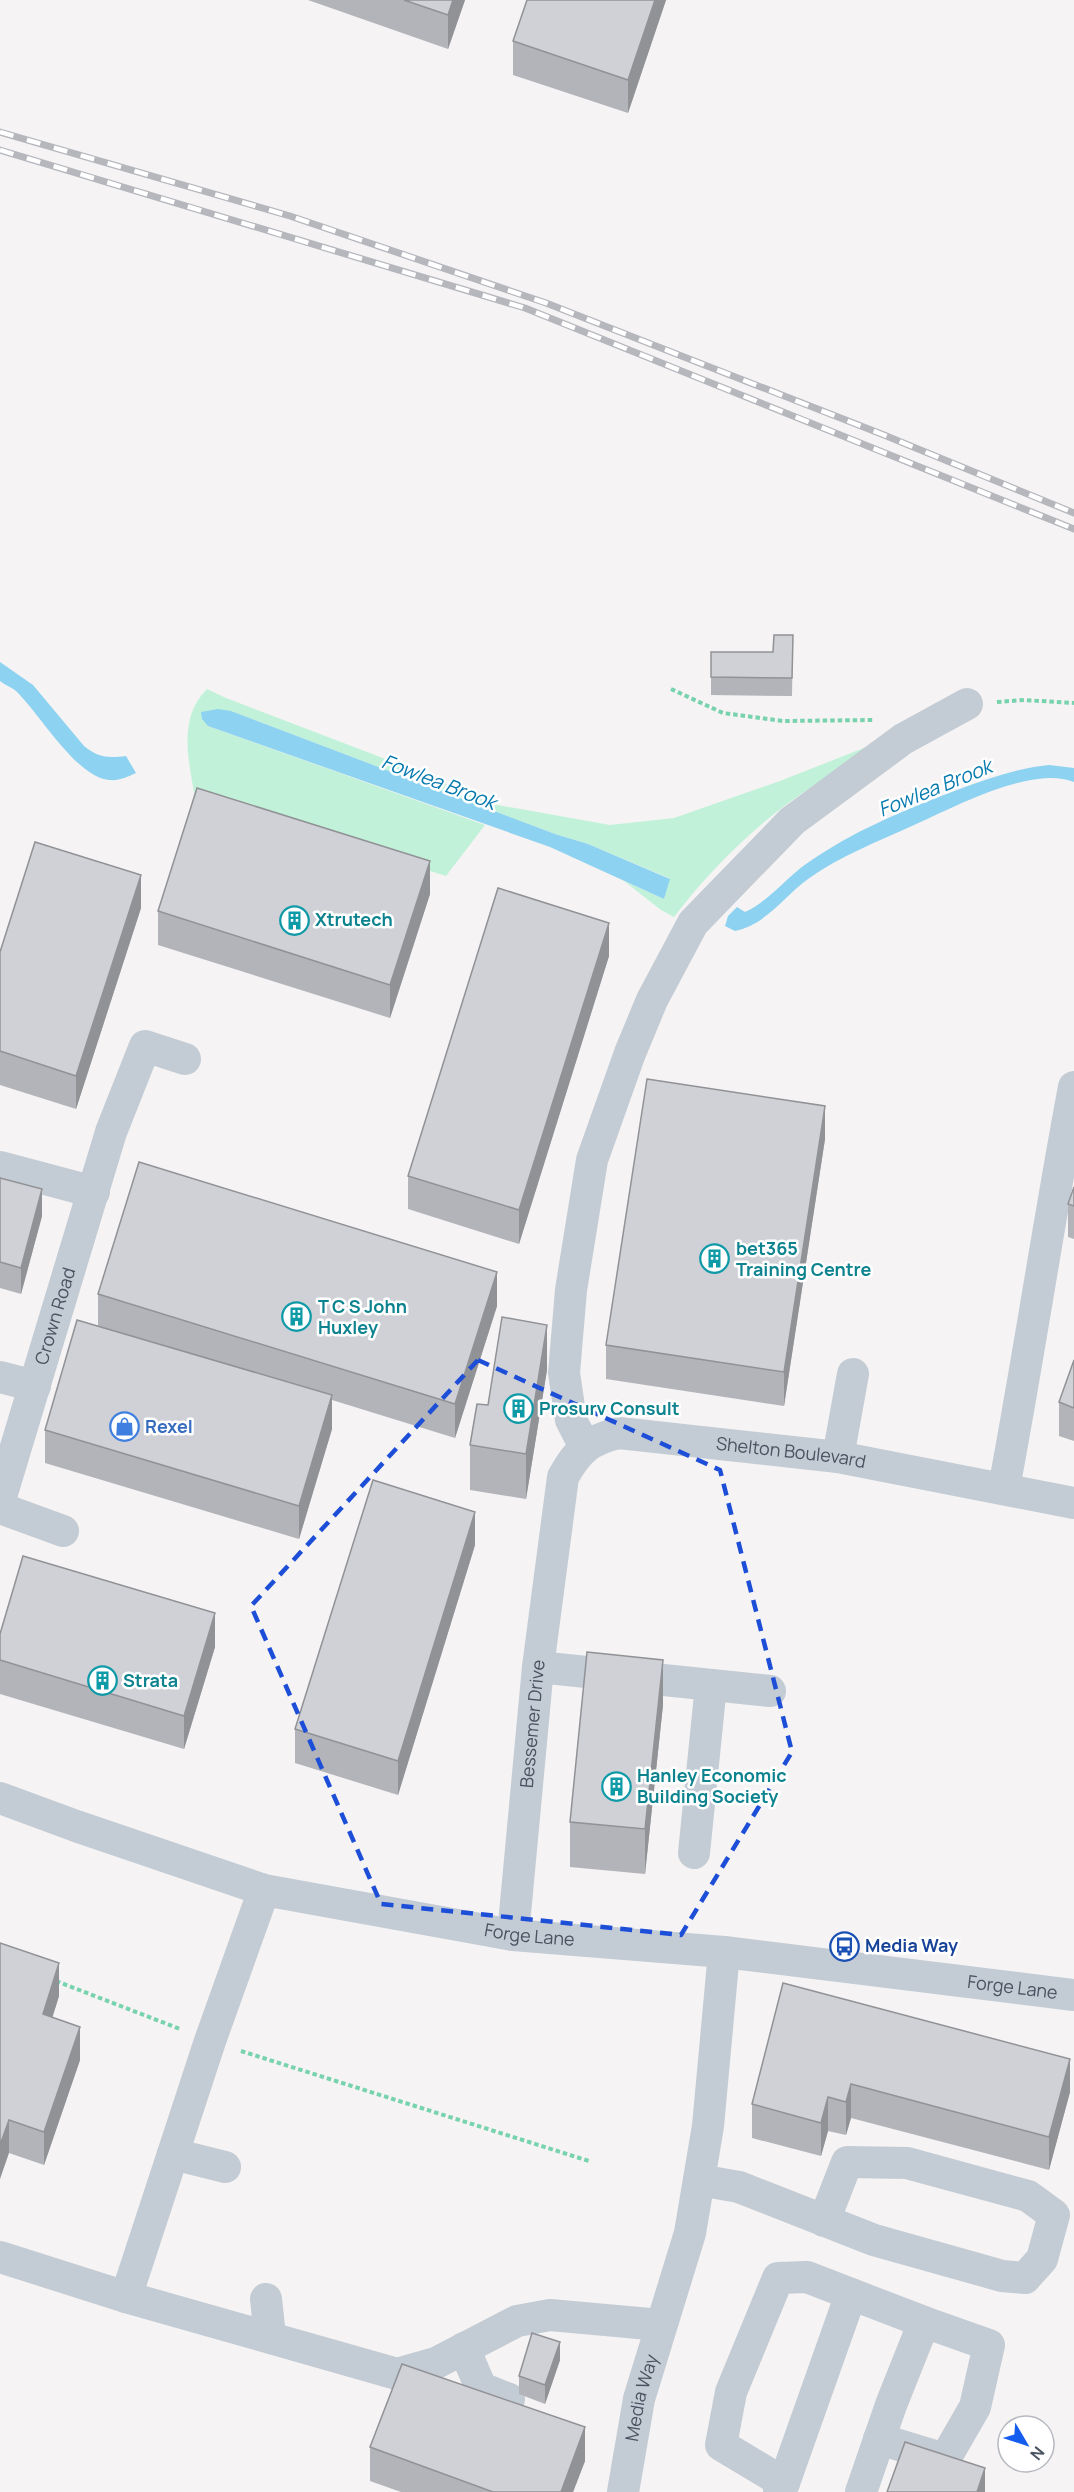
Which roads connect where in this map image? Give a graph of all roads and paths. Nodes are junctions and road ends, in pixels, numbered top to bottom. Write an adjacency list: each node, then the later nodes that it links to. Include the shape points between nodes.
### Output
1 (671, 689): 4 (path, via 723,713 783,722)
2 (1074, 703): 3 (path, via 1024,700)
3 (967, 704): 12 (street, via 903,739 792,821 693,923 652,1000 592,1160 571,1290 564,1373 571,1420)
4 (875, 720)
5 (185, 1059): 8 (street, Crown Road, via 145,1046 111,1132)
6 (1074, 1087): 14 (street)
7 (0, 1167): 8 (street)
8 (94, 1192): 11 (street, Crown Road)
9 (853, 1374): 13 (street)
10 (0, 1377): 11 (street)
11 (35, 1386): 15 (street, Crown Road)
12 (585, 1447): 13 (street, Shelton Boulevard, via 599,1437 619,1433); 18 (street, Shelton Boulevard, via 563,1477)
13 (838, 1457): 14 (street, Shelton Boulevard)
14 (1004, 1488): 16 (street, Shelton Boulevard)
15 (0, 1500)
16 (1074, 1503)
17 (0, 1508): 19 (street)
18 (559, 1516): 20 (street, Bessemer Drive)
19 (63, 1531)
20 (538, 1667): 21 (street); 26 (street, Bessemer Drive)
21 (711, 1685): 22 (street); 24 (street)
22 (770, 1691)
23 (0, 1798): 25 (street, Forge Lane)
24 (694, 1853)
25 (264, 1890): 26 (street, Forge Lane); 30 (street)
26 (513, 1935): 27 (street, Forge Lane)
27 (724, 1952): 29 (street, Forge Lane); 34 (street, Media Way, via 708,2126)
28 (53, 1980): 30 (path)
29 (1074, 1995)
30 (210, 2041): 31 (street); 32 (path)
31 (173, 2154): 33 (street); 38 (street)
32 (589, 2161)
33 (225, 2167)
34 (699, 2180): 35 (street, via 739,2187); 41 (street, Media Way, via 690,2233)
35 (824, 2221): 35 (street, via 874,2240 1002,2276 1025,2278 1042,2259 1054,2215 1028,2196 907,2163 847,2162)
36 (0, 2258): 38 (street)
37 (851, 2294): 40 (street); 46 (street); 46 (street, via 807,2277 778,2278 731,2392 721,2445)
38 (126, 2297): 42 (street)
39 (266, 2299): 42 (street)
40 (924, 2322): 45 (street); 45 (street, via 989,2345 975,2407 945,2459)
41 (661, 2325): 43 (street, via 550,2315 517,2321); 47 (street, Media Way, via 639,2399)
42 (270, 2337): 43 (street, via 397,2374 436,2363)
43 (464, 2348): 44 (street, via 481,2388)
44 (509, 2398)
45 (879, 2439): 48 (street)
46 (782, 2488)
47 (623, 2492)
48 (861, 2492)

